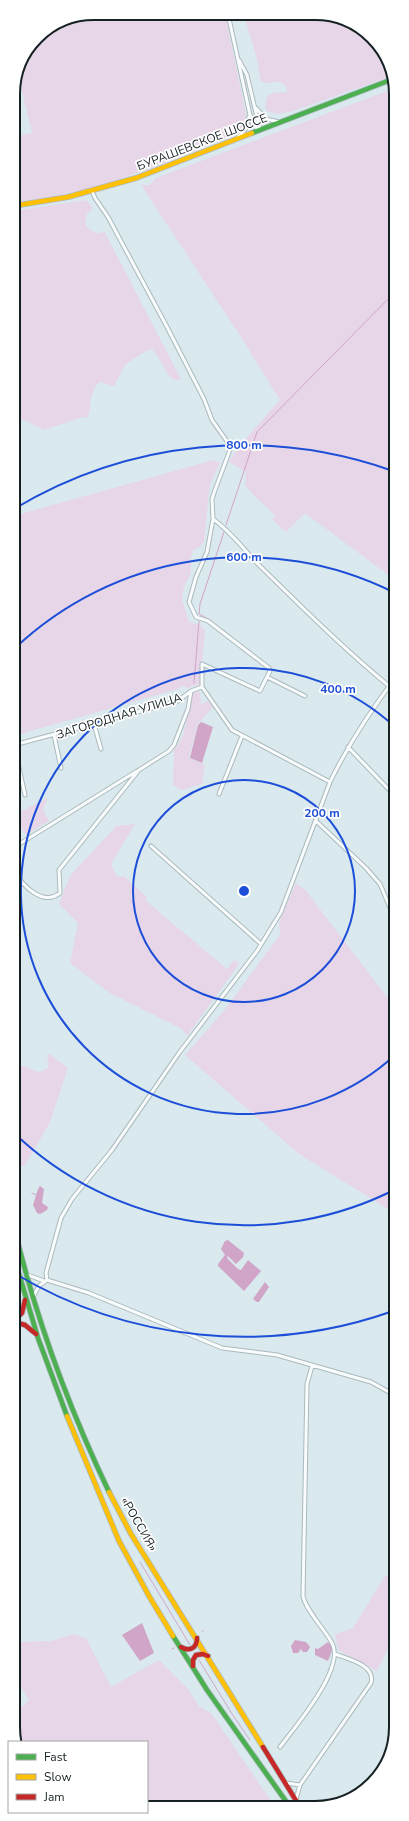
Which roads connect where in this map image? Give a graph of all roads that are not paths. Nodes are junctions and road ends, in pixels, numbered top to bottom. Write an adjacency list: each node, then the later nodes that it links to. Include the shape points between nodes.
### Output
1 (229, 20): 2 (street)
2 (238, 57): 4 (street, via 247,75); 5 (street)
3 (387, 81): 6 (main road, БУРАШЕВСКОЕ ШОССЕ)
4 (255, 106): 6 (street, via 266,119); 7 (street)
5 (250, 115): 7 (street, via 253,125); 8 (street, via 245,130)
6 (283, 122): 7 (main road, БУРАШЕВСКОЕ ШОССЕ)
7 (260, 130): 8 (main road, БУРАШЕВСКОЕ ШОССЕ)
8 (235, 140): 9 (main road, БУРАШЕВСКОЕ ШОССЕ, via 155,172)
9 (92, 191): 10 (main road, БУРАШЕВСКОЕ ШОССЕ); 11 (street, via 166,325 212,420 231,447 214,490)
10 (20, 205)
11 (213, 519): 12 (street, via 207,552 189,602 194,615 208,621 270,668); 13 (street, via 350,653)
12 (267, 677): 14 (street, via 260,691 202,664); 16 (street)
13 (389, 686): 21 (street)
14 (202, 687): 15 (street, ЗАГОРОДНАЯ УЛИЦА); 19 (street, via 225,722)
15 (191, 691): 17 (street, ЗАГОРОДНАЯ УЛИЦА, via 178,701); 24 (street, via 188,709 174,745)
16 (305, 696)
17 (94, 724): 18 (street, ЗАГОРОДНАЯ УЛИЦА); 22 (street)
18 (54, 735): 20 (street, ЗАГОРОДНАЯ УЛИЦА); 23 (street)
19 (242, 736): 26 (street); 28 (street)
20 (20, 744)
21 (348, 746): 26 (street); 27 (street)
22 (101, 749)
23 (61, 768)
24 (139, 770): 31 (street); 33 (street, via 59,870 58,894 48,898 39,896)
25 (20, 772): 29 (street)
26 (330, 782): 30 (street)
27 (389, 790)
28 (219, 794)
29 (25, 795)
30 (316, 821): 34 (street, via 380,884); 35 (street, via 281,912)
31 (20, 844)
32 (151, 846): 35 (street)
33 (20, 879)
34 (389, 905)
35 (261, 944): 40 (street, via 179,1053 112,1150 72,1199 61,1218)
36 (20, 1247): 38 (main road)
37 (20, 1253): 48 (main road, «РОССИЯ», via 50,1354)
38 (28, 1275): 40 (street); 41 (main road)
39 (20, 1278): 42 (main road, «РОССИЯ»)
40 (46, 1280): 41 (street); 46 (street, via 96,1295 222,1348 277,1356)
41 (34, 1295): 48 (main road)
42 (25, 1296): 43 (main road, via 24,1310); 45 (main road, «РОССИЯ»)
43 (20, 1316)
44 (20, 1324): 45 (main road, via 28,1326)
45 (38, 1338): 50 (main road, «РОССИЯ», via 58,1394 120,1541)
46 (312, 1366): 47 (street, via 371,1382); 51 (street, via 307,1384 303,1596 306,1605 332,1644)
47 (389, 1392)
48 (78, 1424): 49 (main road, «РОССИЯ», via 107,1489 131,1534)
49 (197, 1638): 50 (main road, via 192,1649 186,1650); 52 (main road, «РОССИЯ»)
50 (180, 1646): 53 (main road, «РОССИЯ»)
51 (335, 1654): 54 (street, via 322,1689); 57 (street, via 362,1665 371,1672 371,1683)
52 (208, 1657): 53 (main road, via 196,1655 192,1661); 55 (main road, «РОССИЯ»)
53 (193, 1668): 56 (main road, «РОССИЯ»)
54 (280, 1747)
55 (283, 1780): 57 (street); 60 (main road, «РОССИЯ»)
56 (273, 1783): 58 (main road); 59 (main road, «РОССИЯ»)
57 (300, 1785): 61 (street)
58 (282, 1801)
59 (286, 1801)
60 (295, 1801)
61 (296, 1801)

